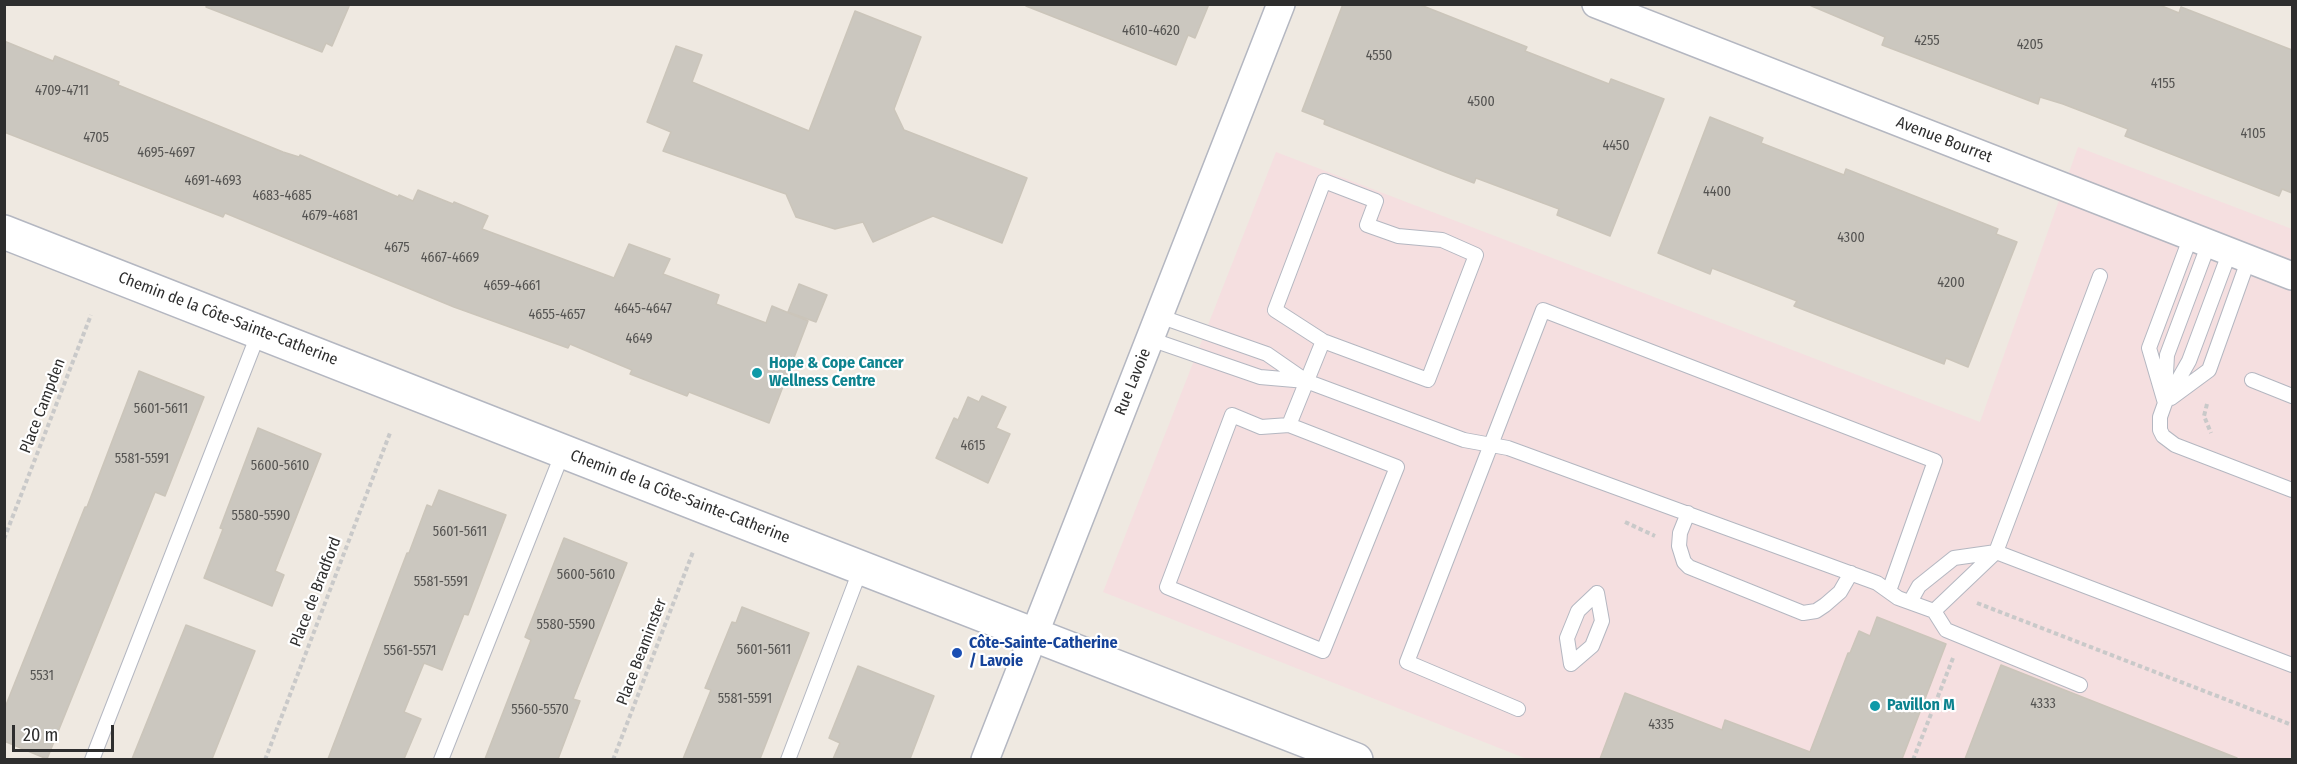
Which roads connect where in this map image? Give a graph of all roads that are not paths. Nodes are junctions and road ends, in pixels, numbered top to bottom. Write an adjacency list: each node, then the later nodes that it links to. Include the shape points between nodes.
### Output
1 (1281, 4): 7 (street, Rue Lavoie)
2 (1596, 4): 4 (street, Avenue Bourret)
3 (4, 232): 8 (main road, Chemin de la Côte-Sainte-Catherine)
4 (2220, 247): 6 (street, Avenue Bourret); 13 (lane, via 2189,361); 13 (lane, via 2167,355); 13 (lane, via 2209,370); 13 (lane, via 2149,348)
5 (2100, 276): 19 (lane)
6 (2292, 276)
7 (1155, 327): 11 (lane, via 1260,377); 11 (lane, via 1267,354); 25 (street, Rue Lavoie)
8 (259, 332): 16 (main road, Chemin de la Côte-Sainte-Catherine); 29 (lane)
9 (1323, 341): 9 (lane, via 1428,380 1476,255 1442,240 1398,236 1367,225 1376,201 1324,181 1275,310); 11 (lane)
10 (2252, 380): 12 (lane)
11 (1306, 381): 14 (lane); 15 (lane, via 1464,440)
12 (2292, 396)
13 (2165, 403): 17 (lane, via 2160,430 2168,441)
14 (1289, 425): 14 (lane, via 1396,467 1323,651 1167,587 1232,415 1261,427)
15 (1490, 445): 18 (lane, via 1508,448); 22 (lane, via 1543,309 1935,461); 28 (lane, via 1407,662)
16 (563, 451): 20 (main road, Chemin de la Côte-Sainte-Catherine); 30 (lane)
17 (2292, 490)
18 (1688, 513): 21 (lane); 21 (lane, via 1679,546 1689,567 1803,612 1825,606 1840,592)
19 (1996, 552): 23 (lane, via 1954,558 1919,586); 24 (lane); 26 (lane)
20 (861, 568): 25 (main road, Chemin de la Côte-Sainte-Catherine); 31 (lane)
21 (1851, 573): 22 (lane)
22 (1889, 591): 23 (lane)
23 (1910, 602): 24 (lane)
24 (1934, 611): 27 (lane, via 1946,630)
25 (1035, 633): 32 (street, Rue Lavoie); 33 (main road, Chemin de la Côte-Sainte-Catherine)
26 (2292, 666)
27 (2080, 685)
28 (1518, 709)
29 (92, 759)
30 (441, 759)
31 (788, 759)
32 (985, 759)
33 (1356, 759)

